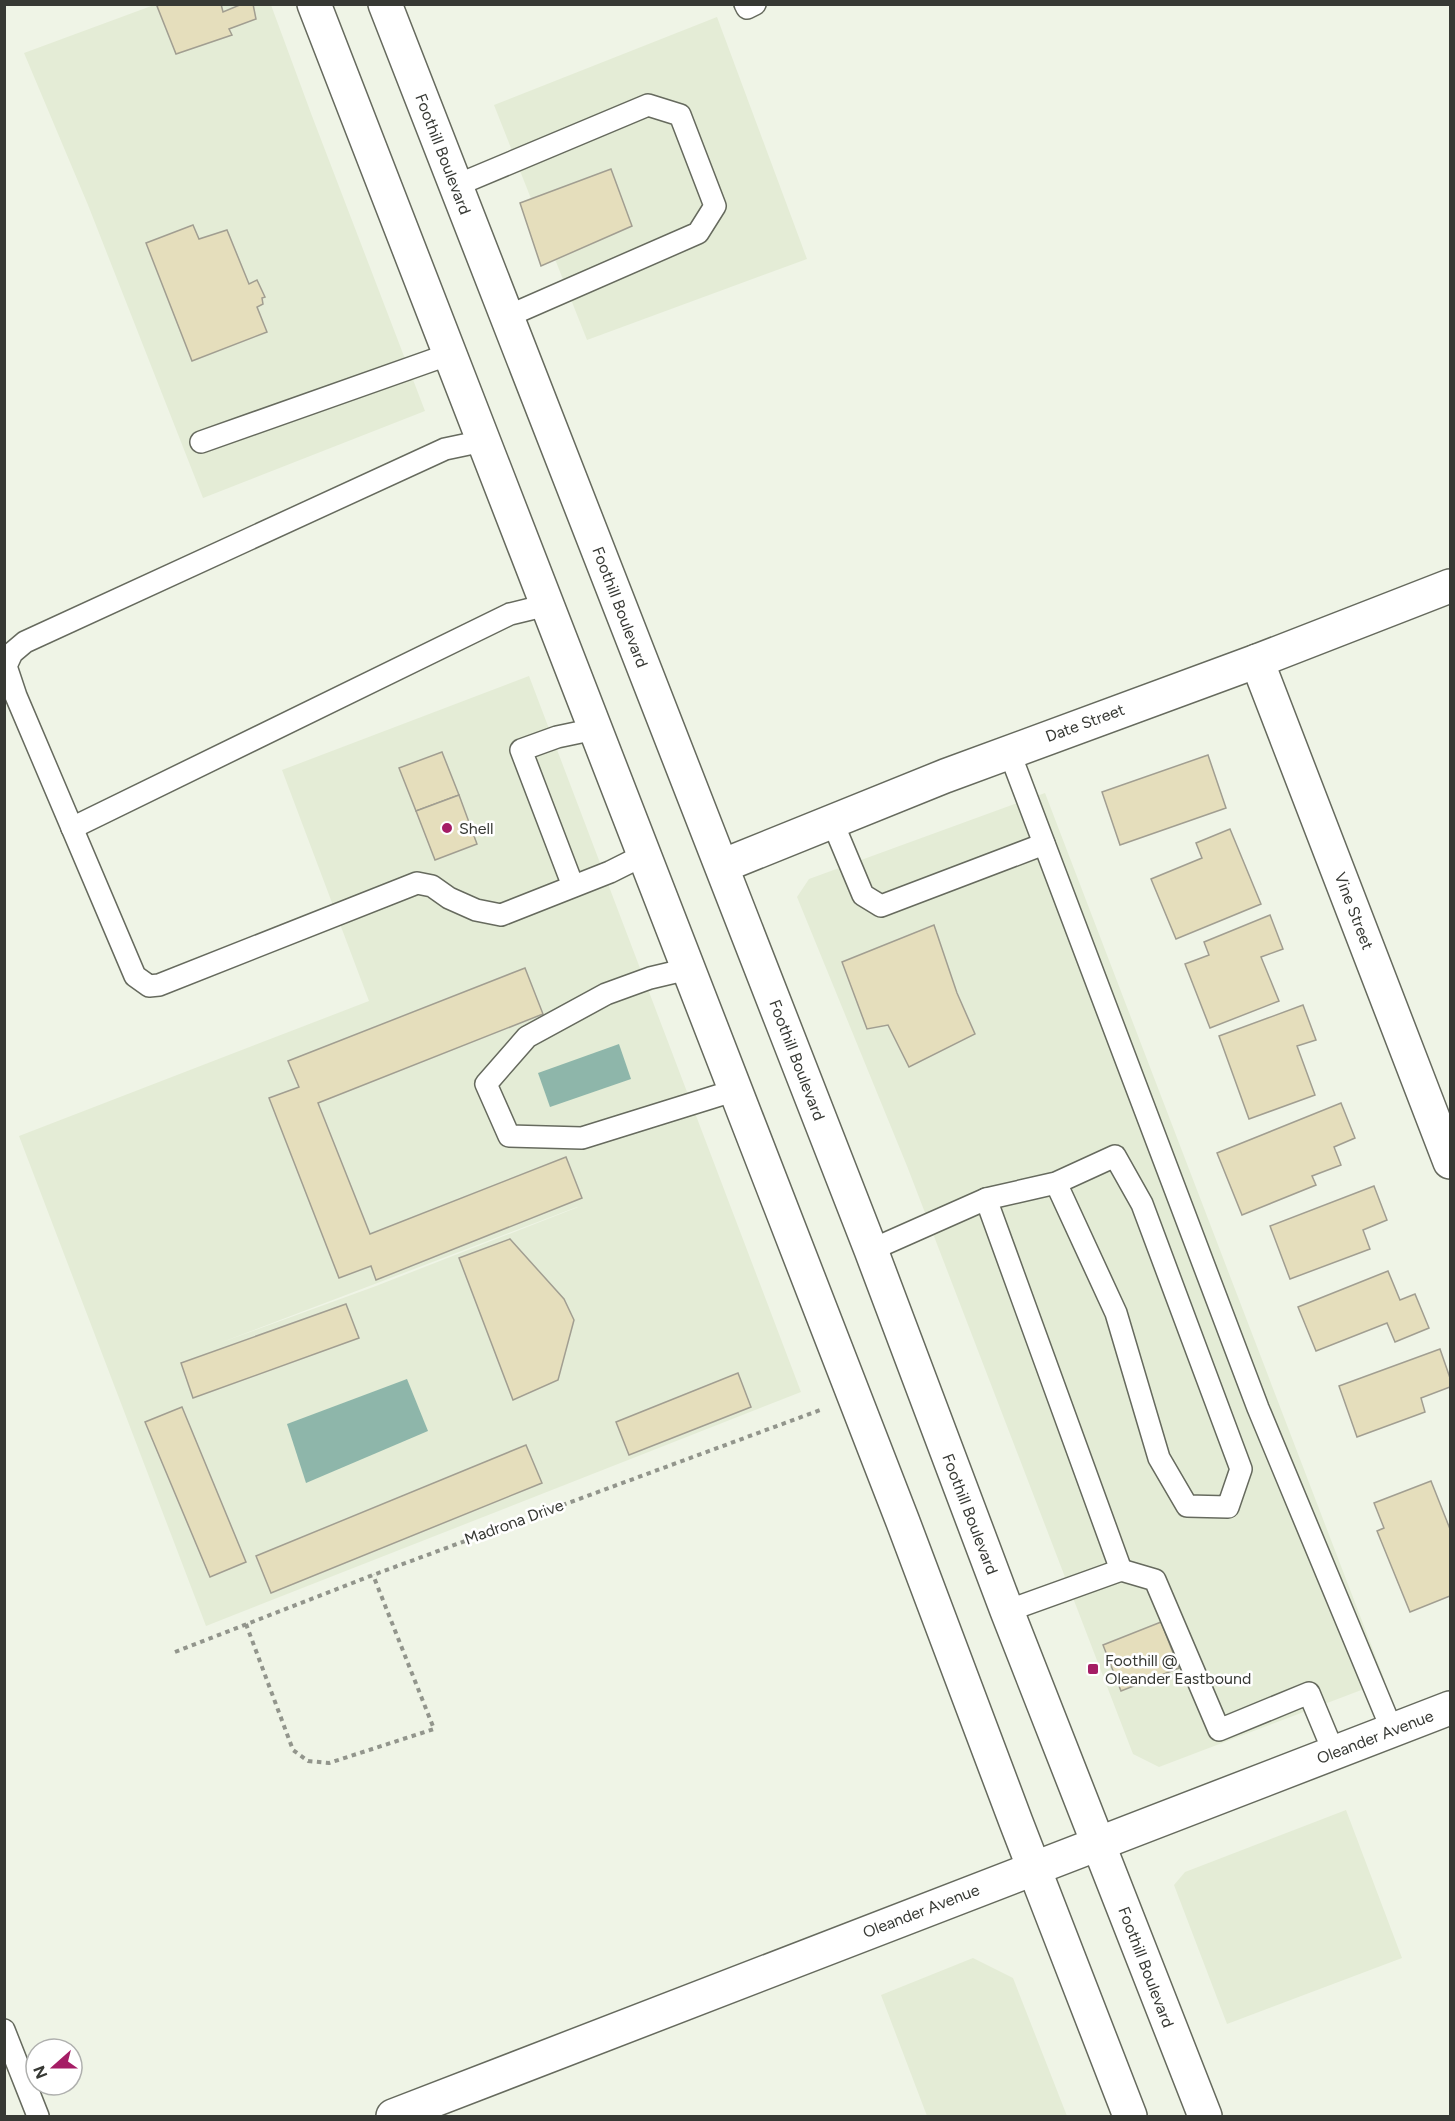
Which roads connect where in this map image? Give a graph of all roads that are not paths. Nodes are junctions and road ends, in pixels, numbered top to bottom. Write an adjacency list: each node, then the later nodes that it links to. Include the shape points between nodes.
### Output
1 (314, 4): 7 (main road)
2 (385, 4): 5 (main road, Foothill Boulevard)
3 (746, 4): 4 (lane, via 747,8)
4 (755, 4)
5 (455, 186): 6 (main road, Foothill Boulevard); 6 (lane, via 648,105 680,115 716,206 699,233)
6 (506, 317): 19 (main road, Foothill Boulevard)
7 (450, 354): 8 (main road); 9 (lane)
8 (483, 441): 11 (main road); 16 (lane, via 445,449 25,642 12,653 6,666 8,676)
9 (201, 442)
10 (1450, 586): 12 (main road, Date Street)
11 (547, 604): 13 (main road); 16 (lane, via 510,614)
12 (1257, 661): 14 (main road, Date Street); 23 (main road, Vine Street)
13 (595, 729): 18 (main road); 20 (lane, via 521,750)
14 (1009, 751): 15 (main road, Date Street); 17 (lane)
15 (832, 821): 17 (lane, via 863,895 881,906); 19 (main road, Date Street)
16 (72, 828): 20 (lane, via 135,976 149,986 417,883 432,886 476,910 501,915)
17 (1044, 844): 30 (lane, via 1254,1397)
18 (644, 855): 20 (lane); 21 (main road)
19 (722, 866): 26 (main road, Foothill Boulevard)
20 (573, 886)
21 (688, 969): 22 (main road); 22 (lane, via 606,994 526,1037 486,1084 509,1136 582,1138)
22 (735, 1090): 33 (main road)
23 (1449, 1153)
24 (1056, 1183): 24 (lane, via 1116,1313 1159,1458 1186,1506 1228,1507 1241,1469 1142,1204 1115,1156); 25 (lane)
25 (986, 1199): 26 (lane); 27 (lane)
26 (871, 1250): 28 (main road, Foothill Boulevard)
27 (1120, 1570): 28 (lane); 31 (lane, via 1155,1580 1220,1730 1309,1694)
28 (1007, 1611): 32 (main road, Foothill Boulevard)
29 (1450, 1708): 30 (main road, Oleander Avenue)
30 (1392, 1730): 31 (main road, Oleander Avenue)
31 (1334, 1753): 32 (main road, Oleander Avenue)
32 (1098, 1844): 33 (main road, Oleander Avenue); 38 (main road, Foothill Boulevard)
33 (1034, 1868): 36 (main road, Oleander Avenue); 37 (main road)
34 (4, 2030): 35 (lane)
35 (38, 2116)
36 (393, 2116)
37 (1130, 2116)
38 (1205, 2116)

